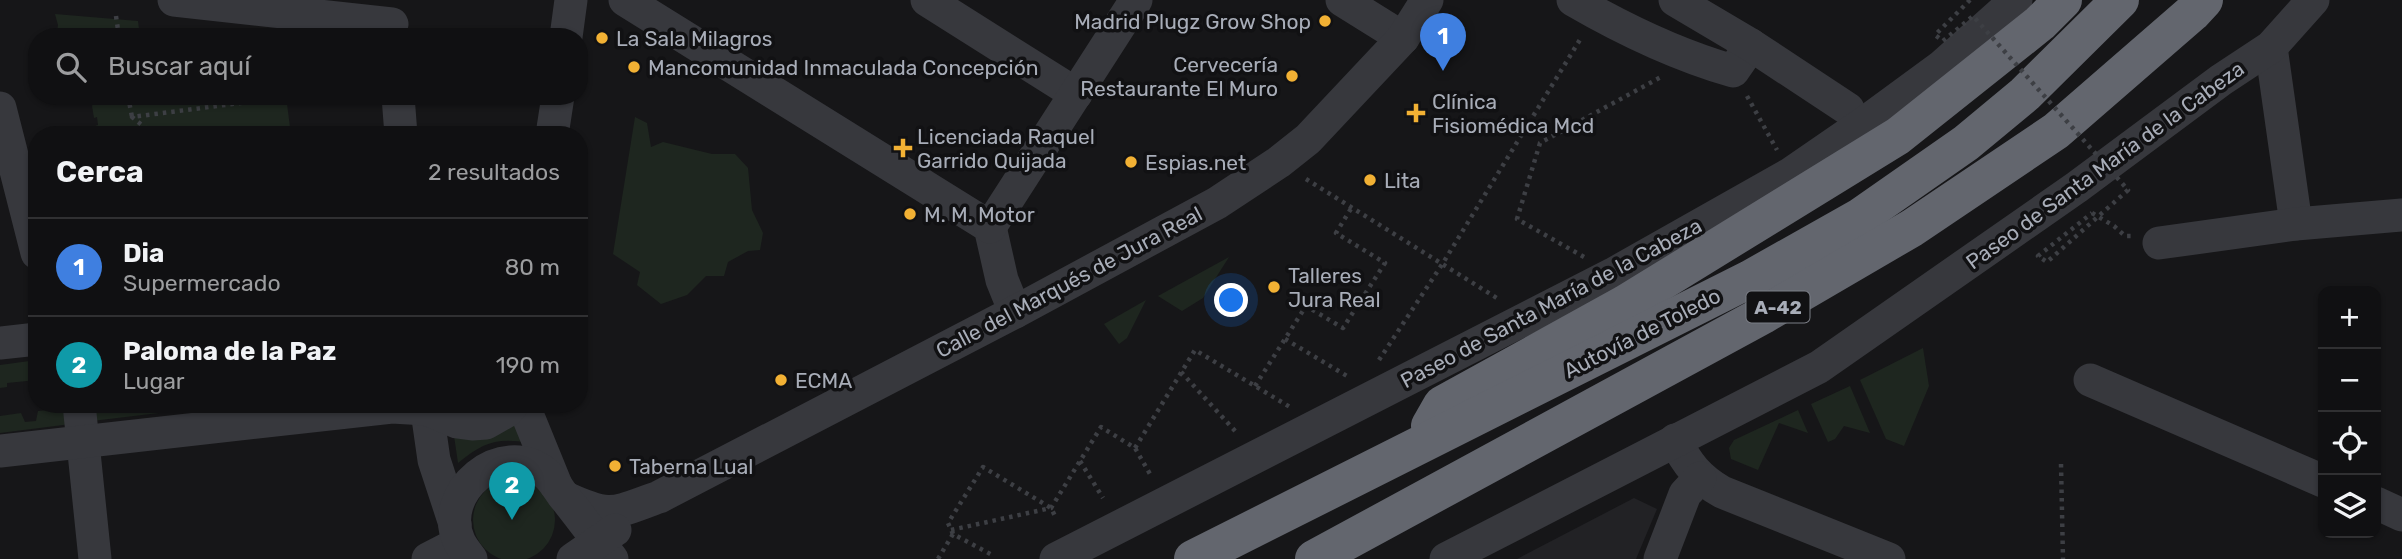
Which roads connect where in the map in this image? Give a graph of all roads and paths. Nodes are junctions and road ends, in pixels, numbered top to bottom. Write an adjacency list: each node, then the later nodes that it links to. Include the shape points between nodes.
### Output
1 (174, 0): 17 (street)
2 (571, 0): 19 (street)
3 (625, 0): 41 (street)
4 (927, 0): 24 (street)
5 (1136, 0): 24 (street)
6 (1342, 0): 20 (street)
7 (1427, 0): 20 (street, Calle del Marqués de Jura Real)
8 (1675, 0): 22 (street)
9 (1970, 0): 42 (path, bridge, via 1935,35 1943,41 1973,16 2129,190 2046,262 2038,256 2092,213 2114,226)
10 (2016, 0): 89 (street, Paseo de Santa María de la Cabeza, via 1942,66 1790,174 1613,274)
11 (2063, 0): 66 (highway, via 1898,136 1625,304 1442,405)
12 (2120, 0): 66 (highway, Autovía de Toledo / A-42, via 2025,94 1966,143 1860,217 1750,279)
13 (2204, 0): 91 (highway, Autovía de Toledo / A-42, via 2056,131 1912,228 1763,316)
14 (2312, 0): 21 (street, Paseo de Santa María de la Cabeza)
15 (1585, 7): 23 (street); 45 (path)
16 (116, 16): 18 (path)
17 (391, 20)
18 (118, 28)
19 (567, 28)
20 (1403, 38): 36 (street, Calle del Marqués de Jura Real, via 1308,139)
21 (2271, 47): 40 (street); 64 (street, Paseo de Santa María de la Cabeza, via 1819,368)
22 (1742, 58): 23 (street); 30 (street); 35 (path)
23 (1693, 59): 44 (path, via 1540,143 1517,219)
24 (1076, 94): 41 (street)
25 (130, 105): 31 (path)
26 (225, 105): 31 (path)
27 (399, 105): 33 (street)
28 (557, 105): 34 (street)
29 (0, 108): 39 (street)
30 (1848, 109)
31 (132, 117): 32 (path)
32 (143, 126)
33 (400, 126)
34 (553, 126)
35 (1779, 155)
36 (1279, 162): 37 (path); 47 (street, Calle del Marqués de Jura Real, via 1217,203)
37 (1352, 207): 45 (path); 48 (path, via 1336,233 1385,263 1343,328 1306,306)
38 (2402, 215): 40 (street)
39 (28, 218)
40 (2296, 224): 43 (street)
41 (990, 227): 47 (street)
42 (2125, 236)
43 (2159, 243)
44 (1589, 260)
45 (1443, 263): 46 (path); 51 (path)
46 (1504, 302)
47 (1014, 312): 75 (street, Calle del Marqués de Jura Real)
48 (1285, 339): 54 (path); 55 (path)
49 (28, 340): 50 (street)
50 (0, 343)
51 (1372, 371)
52 (1181, 372): 55 (path, via 1195,349); 63 (path); 67 (path)
53 (2090, 380): 73 (street)
54 (1355, 381)
55 (1255, 386): 56 (path)
56 (1298, 411)
57 (80, 413): 65 (street)
58 (329, 413): 65 (street)
59 (427, 413): 82 (street, via 433,460)
60 (438, 413): 61 (street, via 472,424 486,423)
61 (504, 413)
62 (527, 413): 74 (street)
63 (1244, 440)
64 (1675, 440): 72 (street); 92 (street, Paseo de Santa María de la Cabeza)
65 (84, 441): 68 (street); 85 (street)
66 (1420, 445): 90 (highway, Autovía de Toledo / A-42)
67 (1135, 448): 69 (path, via 1101,427); 71 (path)
68 (0, 451)
69 (1080, 461): 76 (path); 78 (path)
70 (2061, 464): 95 (path)
71 (1150, 474)
72 (1700, 478): 93 (street, via 1685,494); 94 (street, via 1722,492)
73 (2318, 479)
74 (561, 492): 75 (street, Calle del Marqués de Jura Real, via 595,512 612,513); 82 (street, via 545,472 528,464 492,466 464,488 457,505); 83 (street); 87 (street, via 569,530)
75 (659, 497): 83 (street, Calle del Marqués de Jura Real)
76 (1103, 498)
77 (2381, 505): 79 (street)
78 (1051, 508): 80 (path); 81 (path); 81 (path, via 983,467 948,523)
79 (2402, 515)
80 (1056, 518)
81 (952, 532): 84 (path); 88 (path)
82 (459, 546): 86 (street)
83 (599, 555)
84 (994, 556)
85 (95, 559)
86 (428, 559)
87 (554, 559)
88 (938, 559)
89 (1056, 559)
90 (1193, 559)
91 (1314, 559)
92 (1446, 559)
93 (1660, 559)
94 (1889, 559)
95 (2063, 559)

